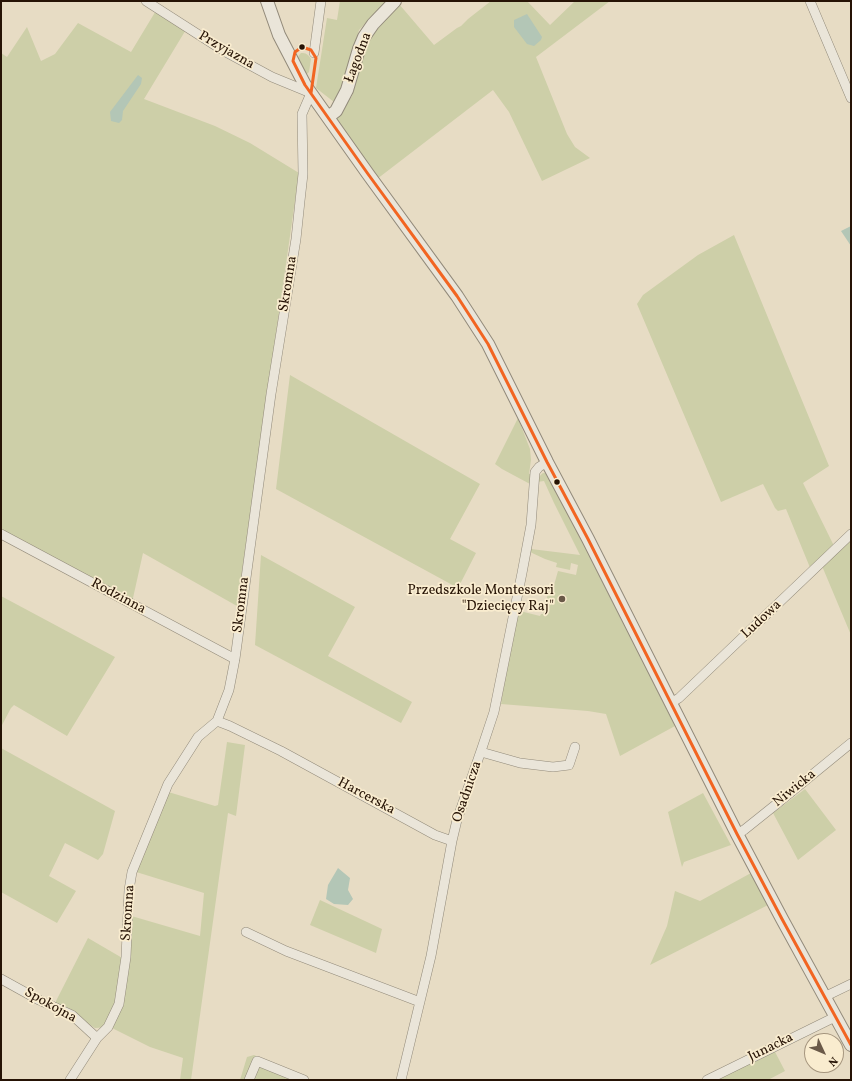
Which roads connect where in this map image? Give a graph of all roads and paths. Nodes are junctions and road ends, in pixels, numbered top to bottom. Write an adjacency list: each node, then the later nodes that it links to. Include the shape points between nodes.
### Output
1 (146, 1): 7 (street, Przyjazna, via 224,51 272,77)
2 (267, 1): 7 (street, via 279,35)
3 (321, 1): 6 (street)
4 (395, 1): 9 (street, Łagodna, via 364,37 347,90 336,111)
5 (810, 1): 8 (street)
6 (314, 53)
7 (311, 93): 9 (street); 13 (street, Skromna, via 302,114 303,174 296,239 270,401)
8 (851, 98)
9 (328, 117): 10 (street, via 457,296 488,344)
10 (547, 462): 14 (street); 18 (street, Osadnicza, via 539,466 535,472 531,526 522,573 494,712)
11 (1, 534): 13 (street, Rodzinna)
12 (851, 534): 14 (street, Ludowa)
13 (235, 660): 15 (street, Skromna, via 229,690)
14 (671, 703): 19 (street)
15 (217, 721): 20 (street, Harcerska, via 281,751 436,835); 27 (street, Skromna, via 198,737 168,784 132,872 126,957 119,1004 108,1027)
16 (851, 743): 19 (street, Niwicka)
17 (575, 747): 18 (street, via 569,765 553,768 520,763)
18 (481, 752): 20 (street, Osadnicza)
19 (737, 834): 24 (street)
20 (452, 841): 25 (street, Osadnicza)
21 (246, 932): 25 (street, via 286,951)
22 (1, 979): 27 (street, Spokojna, via 72,1015)
23 (851, 984): 24 (street)
24 (824, 997): 26 (street)
25 (420, 1002): 32 (street, Osadnicza)
26 (836, 1016): 28 (street); 33 (street, Junacka)
27 (97, 1038): 29 (street, Skromna)
28 (851, 1045)
29 (70, 1080)
30 (249, 1080): 31 (street, via 257,1061)
31 (304, 1080)
32 (401, 1080)
33 (707, 1080)

